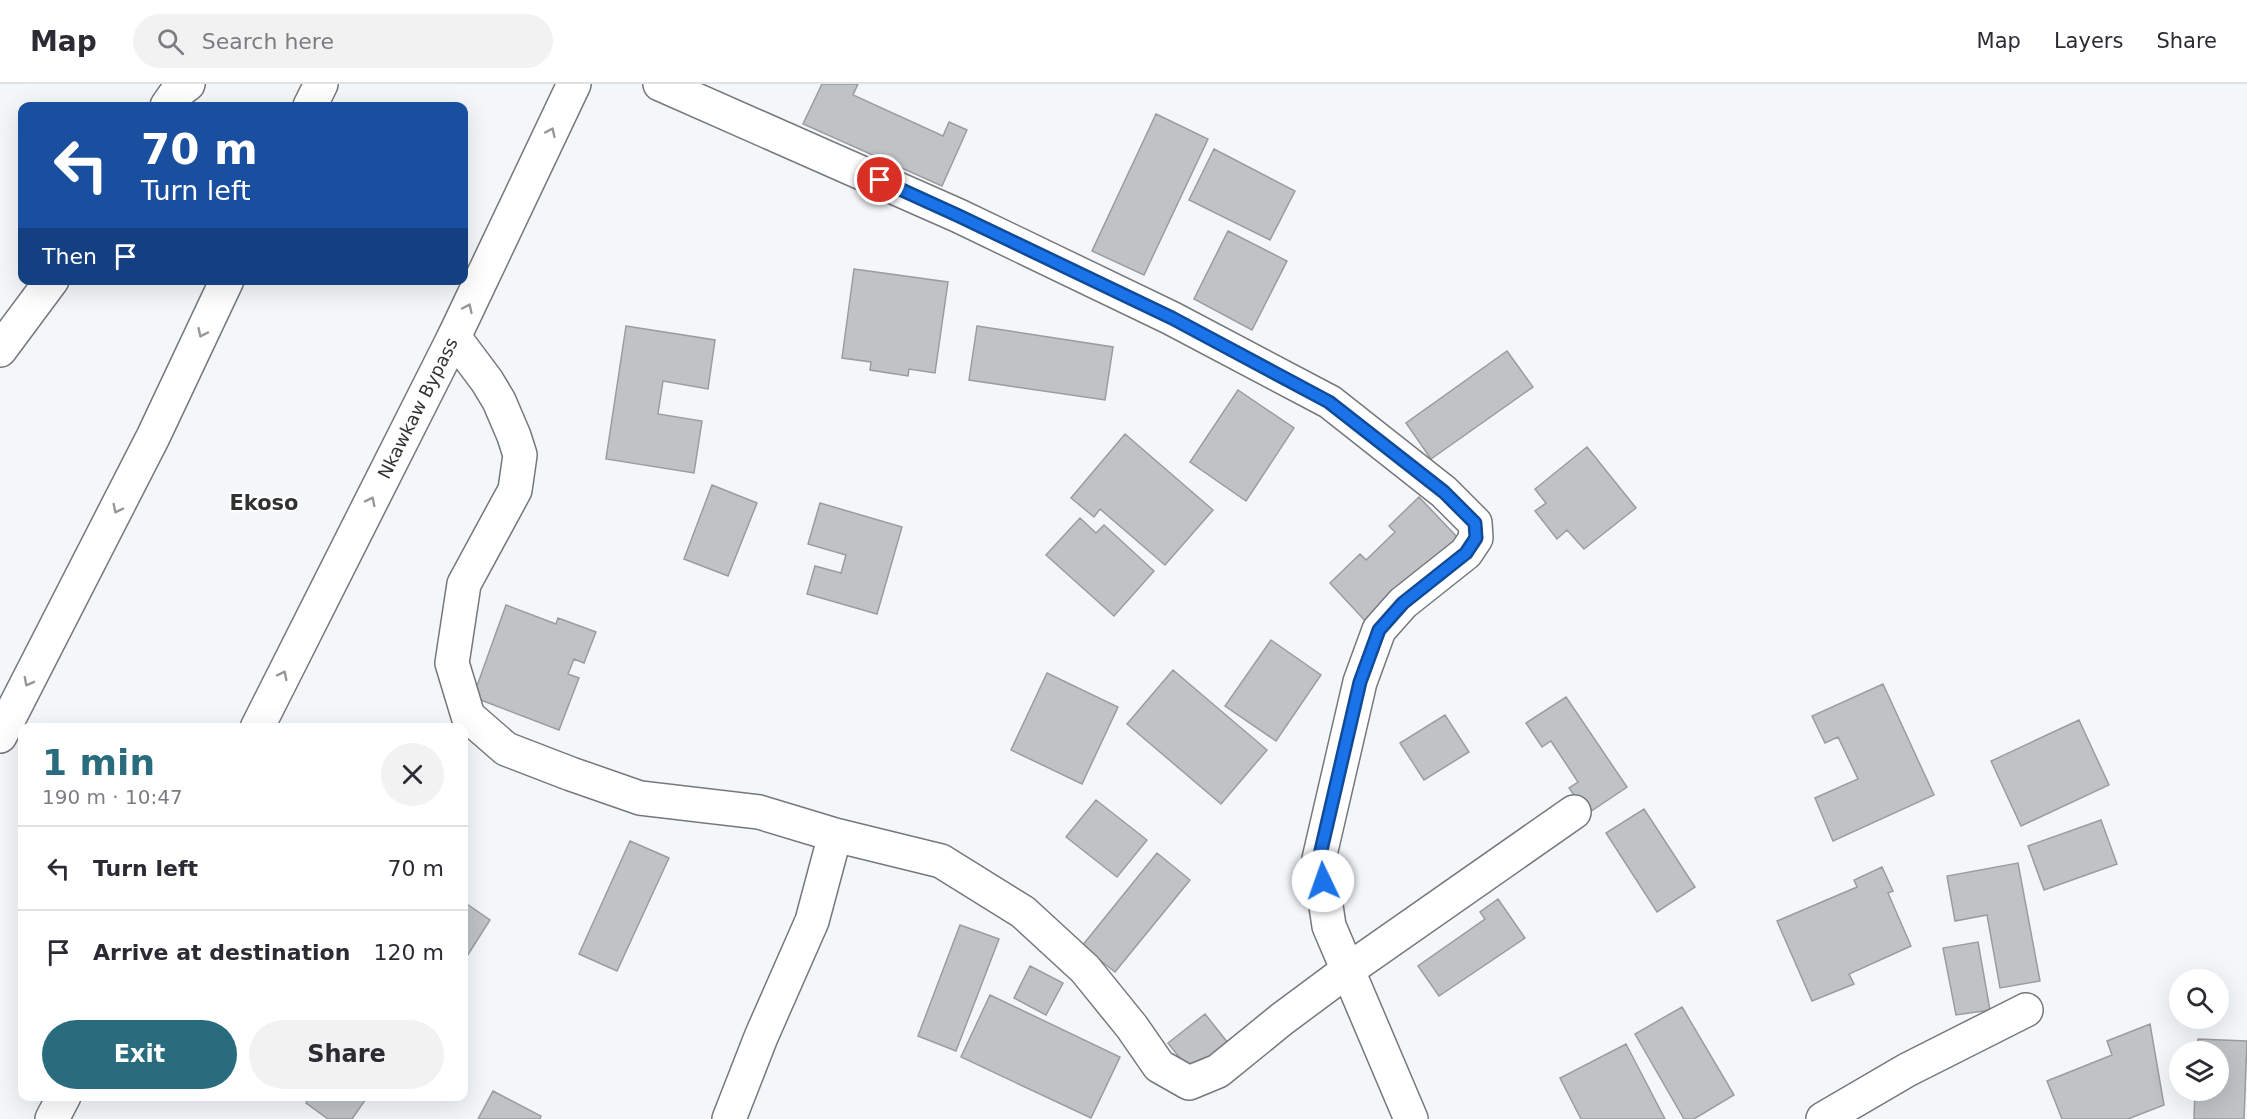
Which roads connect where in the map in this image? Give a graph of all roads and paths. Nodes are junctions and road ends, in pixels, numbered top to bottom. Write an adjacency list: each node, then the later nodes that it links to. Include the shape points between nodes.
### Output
1 (188, 84): 4 (main road)
2 (574, 84): 7 (main road, Nkawkaw Bypass, one-way to 2)
3 (660, 84): 13 (main road, via 959,216 1172,318 1329,402 1444,492 1475,523 1476,538 1466,553 1403,603 1379,630 1360,682 1319,859 1329,926)
4 (170, 102)
5 (48, 285): 8 (main road)
6 (225, 285): 10 (main road, one-way to 10, via 153,436)
7 (454, 337): 9 (main road, Nkawkaw Bypass, one-way to 7); 12 (main road, via 499,401 520,455 515,490 464,584 452,663 468,716 506,749 640,798 759,812)
8 (0, 350)
9 (260, 723)
10 (0, 736)
11 (1574, 812): 13 (main road)
12 (836, 835): 13 (main road, via 941,861 1023,912 1084,969 1159,1066 1189,1083 1218,1071); 17 (main road, via 812,921)
13 (1348, 970): 18 (main road)
14 (2026, 1010): 19 (main road, via 1907,1070)
15 (61, 1101): 16 (main road)
16 (52, 1119)
17 (729, 1119)
18 (1412, 1119)
19 (1823, 1119)

